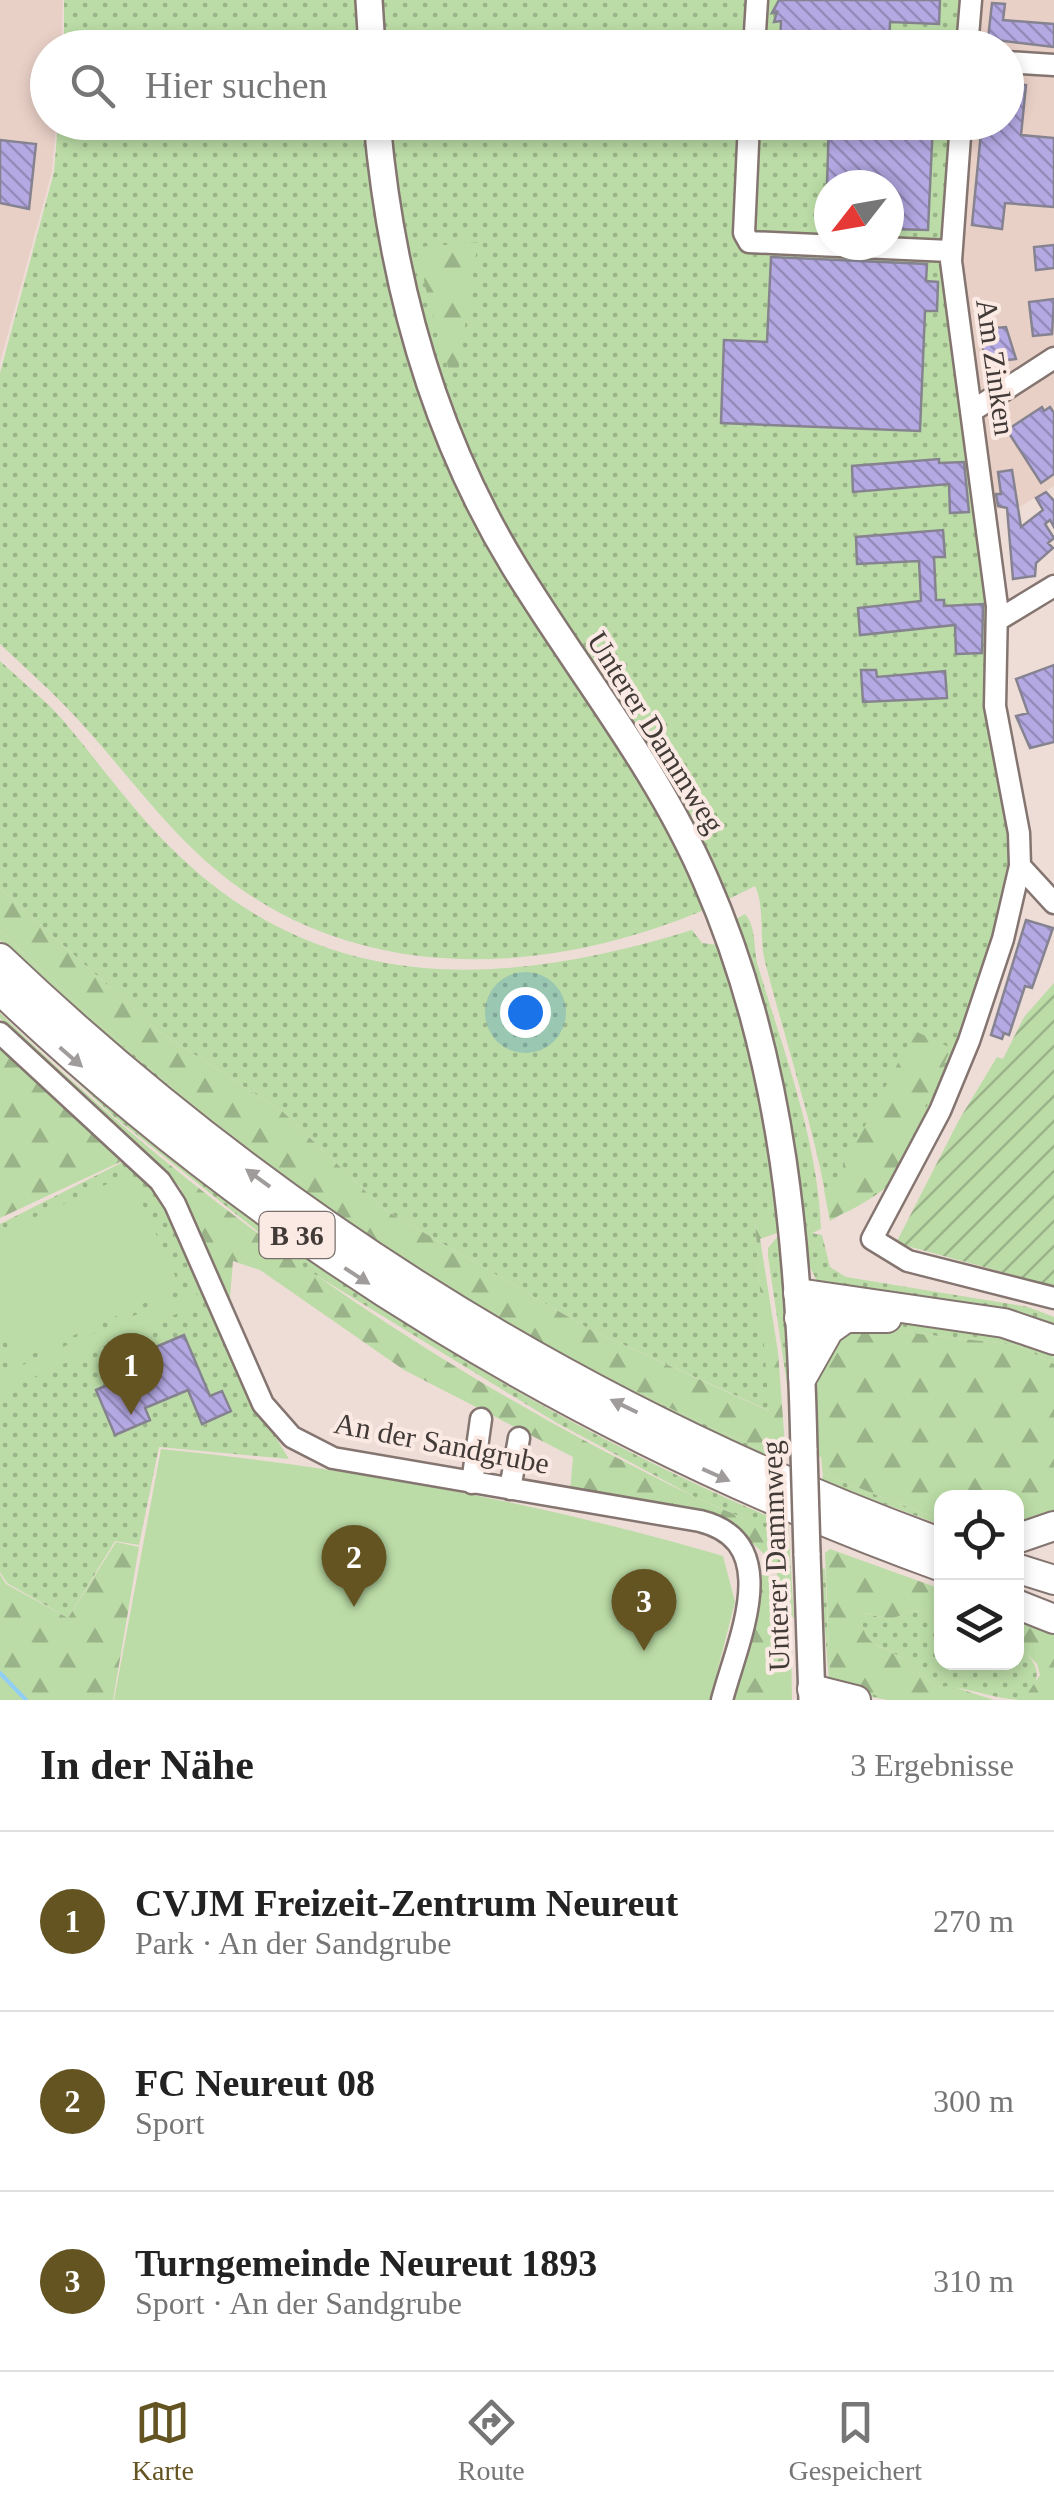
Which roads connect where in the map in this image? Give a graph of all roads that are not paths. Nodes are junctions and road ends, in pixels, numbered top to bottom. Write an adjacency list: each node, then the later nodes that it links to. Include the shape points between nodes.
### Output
1 (369, 0): 4 (main road)
2 (756, 0): 5 (street)
3 (971, 0): 6 (street)
4 (371, 30)
5 (755, 30)
6 (968, 30)
7 (1024, 63): 8 (street)
8 (1054, 65)
9 (380, 140): 23 (main road, Unterer Dammweg, via 402,297 452,446 514,566 670,808 733,950 778,1121)
10 (748, 140): 12 (street, via 749,242)
11 (959, 140): 12 (street, Am Zinken)
12 (950, 251): 14 (street, Am Zinken)
13 (1054, 358): 14 (street)
14 (972, 411): 16 (street, Am Zinken)
15 (1054, 586): 16 (street)
16 (998, 620): 17 (street, Am Zinken, via 995,706)
17 (1020, 866): 18 (street); 22 (street, Am Zinken, via 970,1041 872,1239 908,1261)
18 (1054, 903)
19 (0, 958): 32 (highway, B 36, one-way to 19, via 704,1446 445,1306 194,1130)
20 (0, 990): 37 (highway, B 36, one-way to 37, via 185,1151 424,1320 703,1469)
21 (0, 1033): 30 (street, An der Sandgrube, via 168,1192 249,1376 283,1430 333,1458)
22 (1054, 1298)
23 (798, 1306): 24 (highway); 25 (highway, via 1004,1323); 27 (main road, Unterer Dammweg)
24 (846, 1318): 26 (highway, via 918,1319 1017,1336); 27 (highway, via 828,1330)
25 (1054, 1340)
26 (1054, 1351)
27 (802, 1376): 44 (main road, Unterer Dammweg, bridge)
28 (482, 1419): 30 (street)
29 (518, 1438): 31 (street)
30 (472, 1483): 31 (street, An der Sandgrube)
31 (510, 1489): 45 (street, An der Sandgrube, via 700,1521 734,1536 752,1587)
32 (858, 1510): 34 (highway, B 36, via 888,1512); 36 (highway, B 36)
33 (1054, 1526): 35 (highway)
34 (934, 1528)
35 (1024, 1536)
36 (934, 1539)
37 (934, 1565)
38 (1024, 1571): 39 (highway)
39 (1054, 1580)
40 (1024, 1595): 41 (highway)
41 (1054, 1604)
42 (1024, 1607): 43 (highway)
43 (1054, 1619)
44 (812, 1695): 46 (highway)
45 (722, 1700)
46 (856, 1700)

